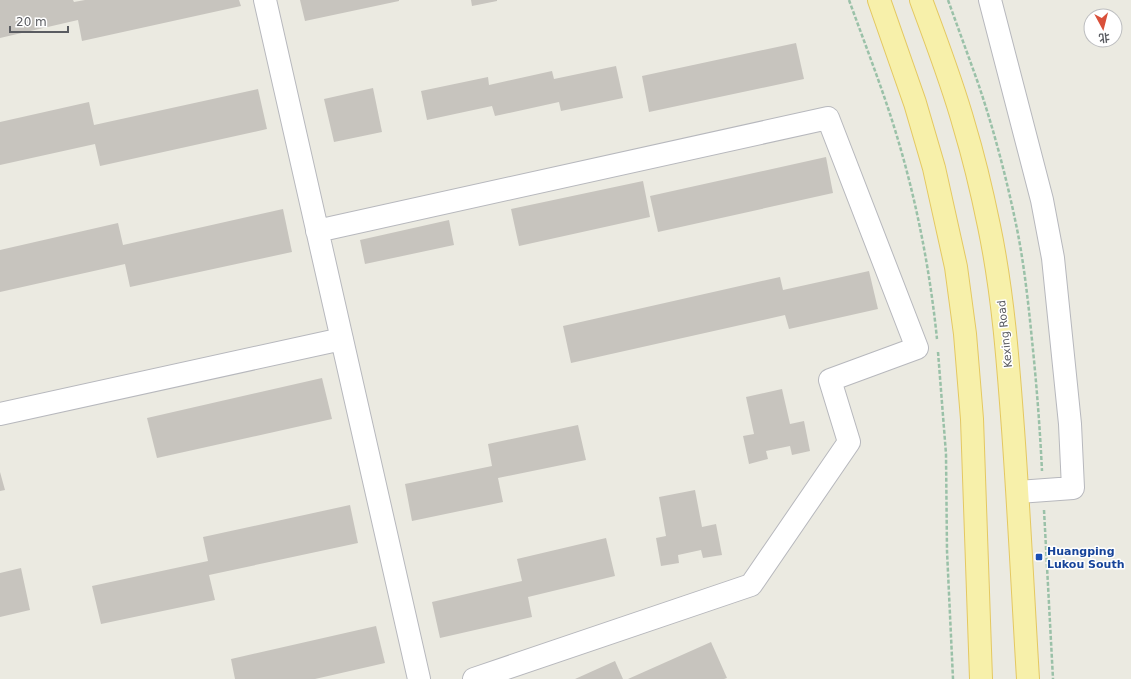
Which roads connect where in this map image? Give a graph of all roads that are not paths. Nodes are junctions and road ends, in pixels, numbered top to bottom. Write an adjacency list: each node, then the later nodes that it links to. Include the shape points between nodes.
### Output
1 (265, 0): 5 (street)
2 (878, 0): 11 (main road, via 925,136 956,267 972,418)
3 (921, 0): 8 (main road, Kexing Road, via 964,124 989,227 1005,328)
4 (990, 0): 8 (street, via 1051,244 1070,424 1073,488)
5 (317, 231): 6 (street); 10 (street, via 828,118 917,348 830,380 848,442 751,585)
6 (342, 339): 7 (street); 9 (street)
7 (0, 414)
8 (1018, 492): 12 (main road, Kexing Road)
9 (419, 679)
10 (474, 679)
11 (981, 679)
12 (1028, 679)

